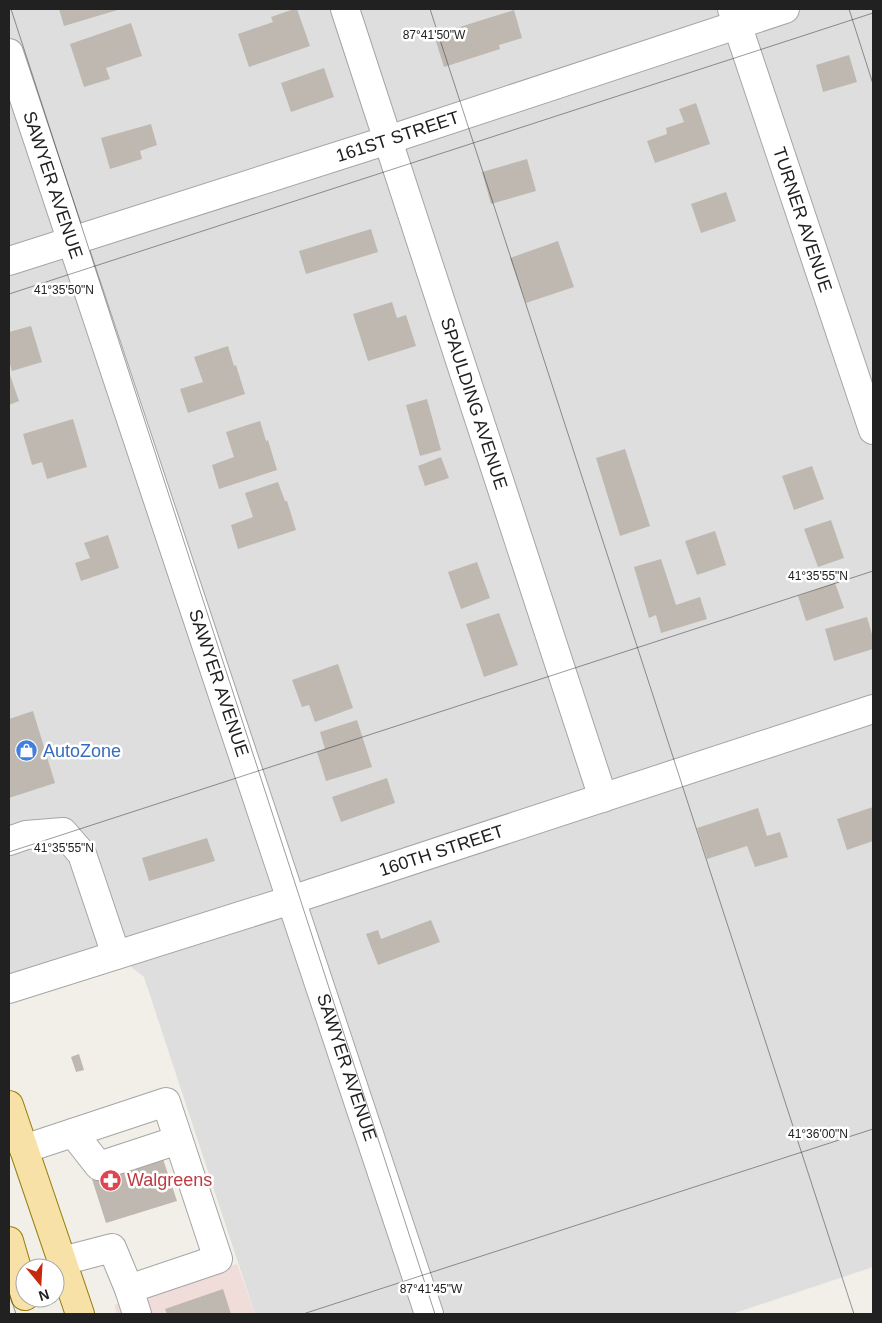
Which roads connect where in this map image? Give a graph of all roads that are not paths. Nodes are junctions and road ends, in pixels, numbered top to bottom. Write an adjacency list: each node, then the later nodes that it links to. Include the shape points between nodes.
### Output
1 (345, 9): 5 (street, SPAULDING AVENUE)
2 (785, 9): 3 (street, 161ST STREET)
3 (735, 17): 5 (street, 161ST STREET); 8 (street, TURNER AVENUE)
4 (9, 52): 6 (street, SAWYER AVENUE)
5 (388, 140): 6 (street, 161ST STREET); 10 (street, SPAULDING AVENUE)
6 (71, 240): 7 (street, 161ST STREET); 12 (street, SAWYER AVENUE)
7 (9, 261)
8 (873, 430)
9 (873, 709): 10 (street, 160TH STREET)
10 (603, 798): 12 (street, 160TH STREET)
11 (9, 841): 13 (street, via 26,835 63,832 82,854)
12 (291, 900): 13 (street, 160TH STREET); 27 (street, SAWYER AVENUE)
13 (116, 955): 14 (street, 160TH STREET)
14 (9, 989)
15 (9, 1105): 18 (main road)
16 (73, 1133): 17 (street, via 99,1166); 17 (street, via 166,1102); 18 (street)
17 (178, 1140): 24 (street, via 218,1259)
18 (24, 1149): 20 (main road)
19 (9, 1241): 22 (main road)
20 (61, 1258)
21 (65, 1260): 24 (street, via 112,1248)
22 (15, 1262)
23 (65, 1270): 25 (main road)
24 (129, 1289): 26 (street)
25 (80, 1314)
26 (137, 1314)
27 (428, 1314)

